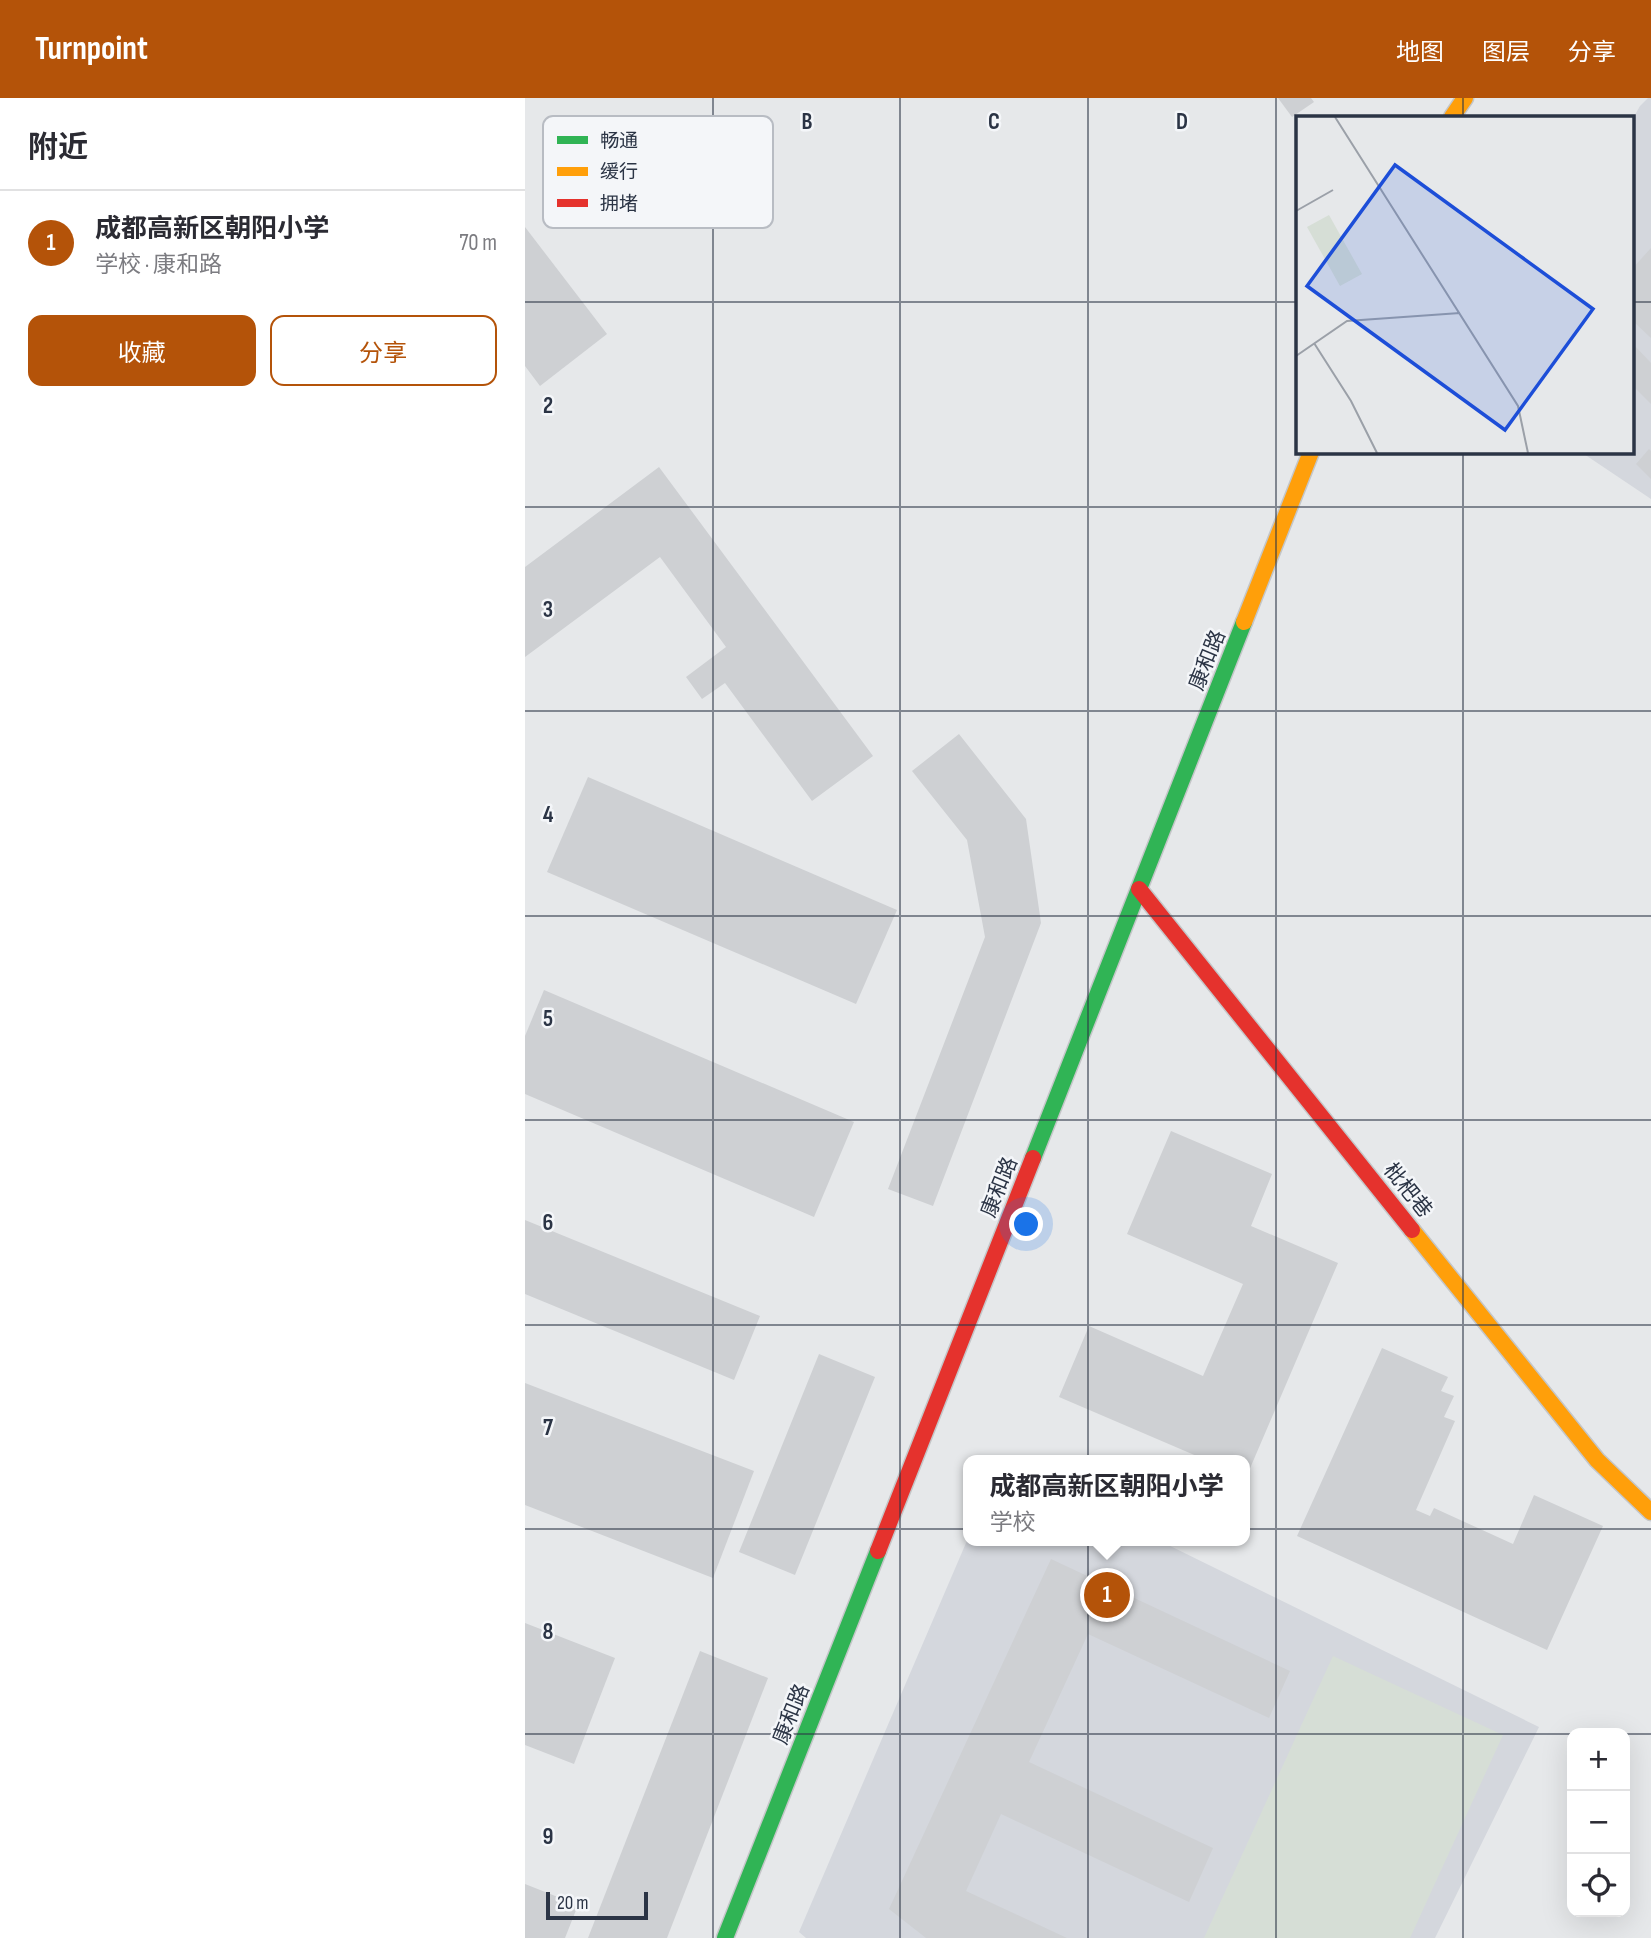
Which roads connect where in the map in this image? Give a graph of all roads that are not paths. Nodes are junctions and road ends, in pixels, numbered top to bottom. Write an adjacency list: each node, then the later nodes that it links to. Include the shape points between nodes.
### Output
1 (1465, 98): 2 (street)
2 (1453, 116)
3 (1311, 453): 4 (street, 康和路)
4 (1139, 889): 5 (street, 枇杷巷, via 1597,1460); 6 (street, 康和路)
5 (1651, 1512)
6 (725, 1938)

